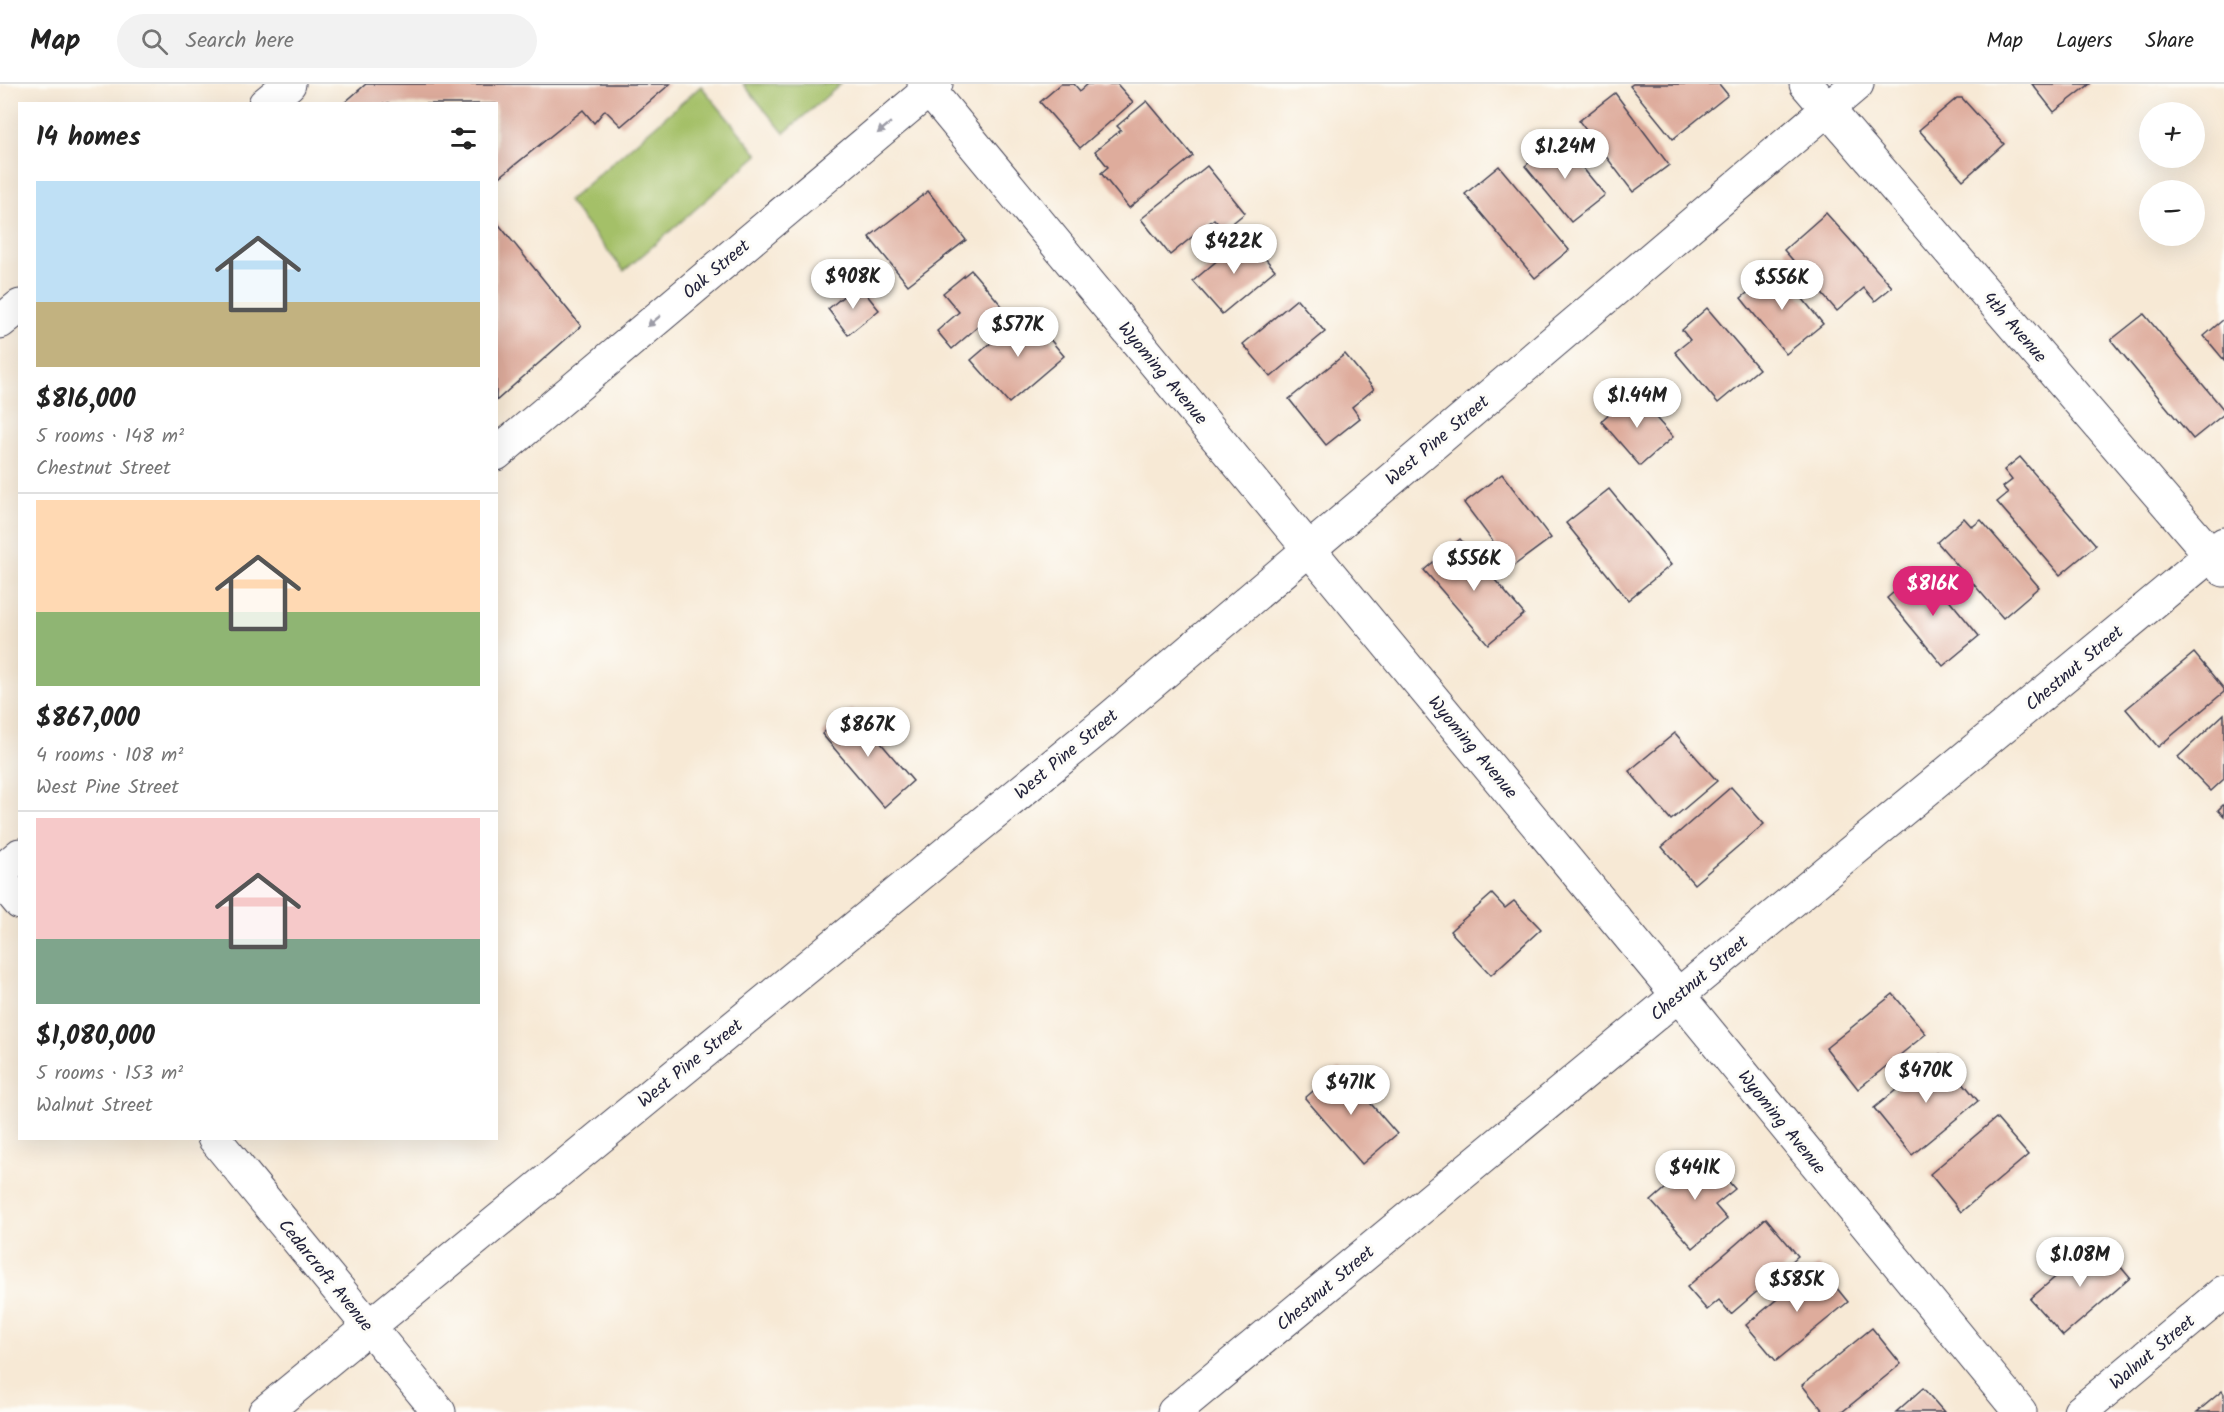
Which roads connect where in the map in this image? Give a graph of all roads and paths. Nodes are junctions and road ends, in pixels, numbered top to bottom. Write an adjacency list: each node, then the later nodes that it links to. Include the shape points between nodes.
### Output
1 (289, 84): 5 (street)
2 (1806, 84): 6 (street, 4th Avenue)
3 (1857, 84): 6 (street, West Pine Street)
4 (929, 86): 9 (street, Oak Street, one-way to 9); 10 (street, Wyoming Avenue)
5 (267, 102)
6 (1827, 109): 10 (street, West Pine Street); 11 (street, 4th Avenue)
7 (18, 308): 8 (street)
8 (0, 322)
9 (498, 452)
10 (1309, 548): 16 (street, Wyoming Avenue); 19 (street, West Pine Street, via 1092,733)
11 (2220, 556): 16 (street, Chestnut Street)
12 (18, 857): 13 (street)
13 (0, 872)
14 (0, 879): 15 (street)
15 (18, 901)
16 (1678, 995): 22 (street, Chestnut Street); 23 (street, Wyoming Avenue)
17 (216, 1140): 19 (street, Cedarcroft Avenue)
18 (2224, 1292): 24 (street, Walnut Street)
19 (369, 1327): 20 (street, West Pine Street); 21 (street, Cedarcroft Avenue)
20 (265, 1412)
21 (439, 1412)
22 (1174, 1412)
23 (2020, 1412)
24 (2080, 1412)

